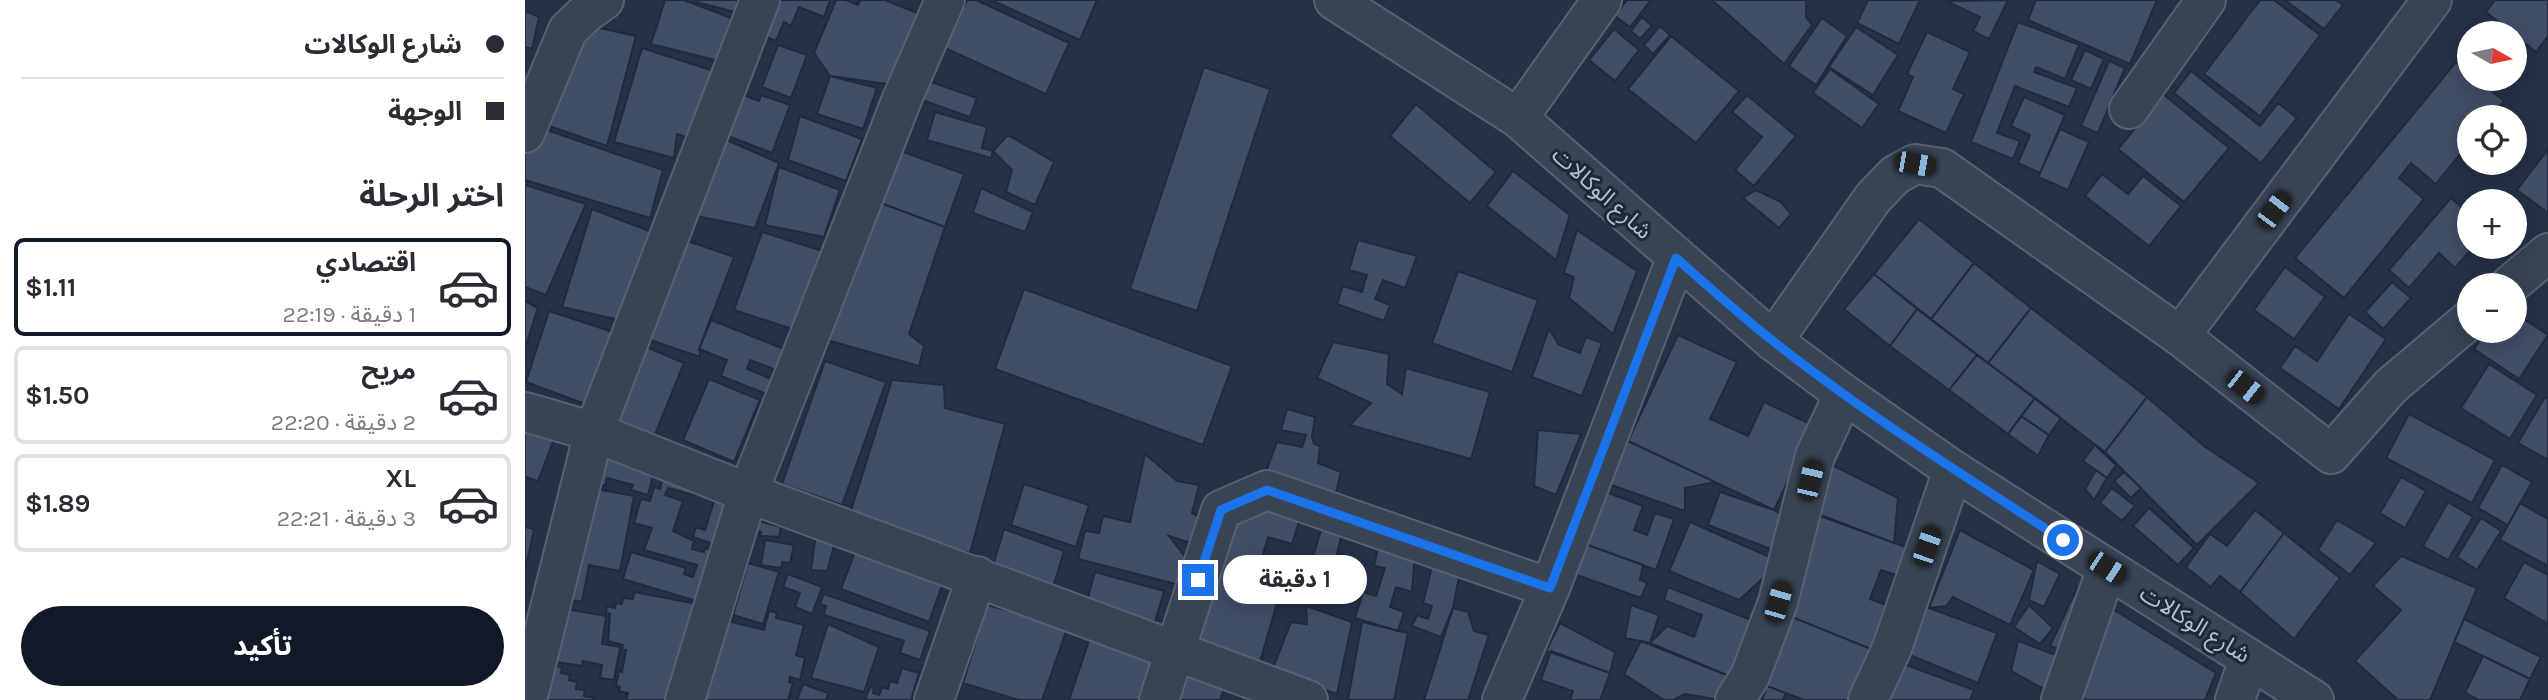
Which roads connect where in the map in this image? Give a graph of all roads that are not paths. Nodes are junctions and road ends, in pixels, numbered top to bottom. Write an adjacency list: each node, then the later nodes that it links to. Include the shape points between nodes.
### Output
1 (604, 0): 10 (street, via 568,30)
2 (760, 0): 19 (street)
3 (944, 0): 21 (street)
4 (1334, 0): 9 (street, شارع الوكالات)
5 (1602, 0): 9 (street)
6 (2206, 0): 8 (street)
7 (2432, 0): 15 (street)
8 (2129, 109)
9 (1518, 118): 12 (street, شارع الوكالات)
10 (525, 133)
11 (2548, 253): 13 (street)
12 (1676, 258): 16 (street, شارع الوكالات); 24 (street)
13 (2524, 273)
14 (2457, 330): 15 (street, via 2391,386 2331,454)
15 (2180, 336): 16 (street, via 1942,169 1915,164 1895,175 1873,198)
16 (1773, 341): 17 (street, شارع الوكالات)
17 (1844, 394): 20 (street, شارع الوكالات); 33 (street, via 1815,456 1778,602 1750,676)
18 (525, 412): 19 (street)
19 (594, 432): 21 (street); 27 (street)
20 (1953, 470): 22 (street, شارع الوكالات); 34 (street, via 1892,648)
21 (748, 492): 23 (street); 28 (street)
22 (2107, 568): 26 (street, شارع الوكالات); 35 (street)
23 (977, 576): 25 (street); 29 (street)
24 (1550, 588): 25 (street, via 1267,490 1221,510); 32 (street)
25 (1175, 650): 30 (street); 31 (street)
26 (2249, 659): 36 (street); 37 (street, شارع الوكالات)
27 (527, 700)
28 (685, 700)
29 (934, 700)
30 (1159, 700)
31 (1308, 700)
32 (1502, 700)
33 (1735, 700)
34 (1868, 700)
35 (2061, 700)
36 (2235, 700)
37 (2314, 700)

